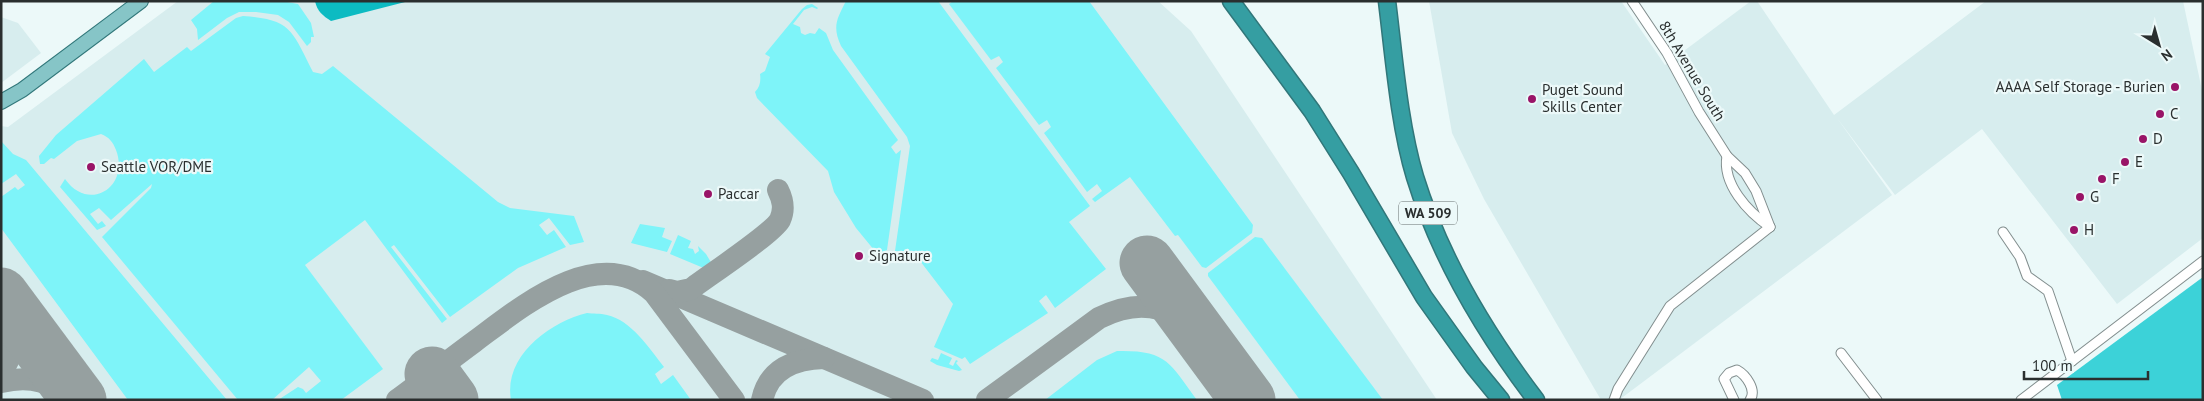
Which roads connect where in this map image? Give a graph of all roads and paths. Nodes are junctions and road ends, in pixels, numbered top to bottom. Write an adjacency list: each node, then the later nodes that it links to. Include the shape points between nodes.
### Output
1 (141, 1): 6 (main road)
2 (1231, 1): 15 (highway, via 1317,119 1424,297)
3 (1243, 1): 16 (highway, via 1350,153 1444,310)
4 (1387, 1): 17 (highway, WA 509, via 1406,136 1427,212 1442,248 1485,327)
5 (1632, 1): 9 (street, 8th Avenue South, via 1667,53)
6 (22, 90): 7 (main road); 8 (main road)
7 (1, 102)
8 (1, 113)
9 (1727, 156): 10 (street, 8th Avenue South, via 1746,173); 10 (street, 8th Avenue South, via 1725,166 1733,187 1753,216)
10 (1770, 227): 18 (street, via 1670,306)
11 (2003, 232): 14 (street, via 2020,257 2027,276 2048,291)
12 (2203, 261): 14 (street)
13 (1841, 353): 21 (street)
14 (2072, 361): 22 (street)
15 (1501, 400)
16 (1513, 400)
17 (1536, 400)
18 (1614, 400)
19 (1734, 400): 20 (street, via 1724,379 1737,370 1753,390)
20 (1750, 400)
21 (1877, 400)
22 (2021, 400)

